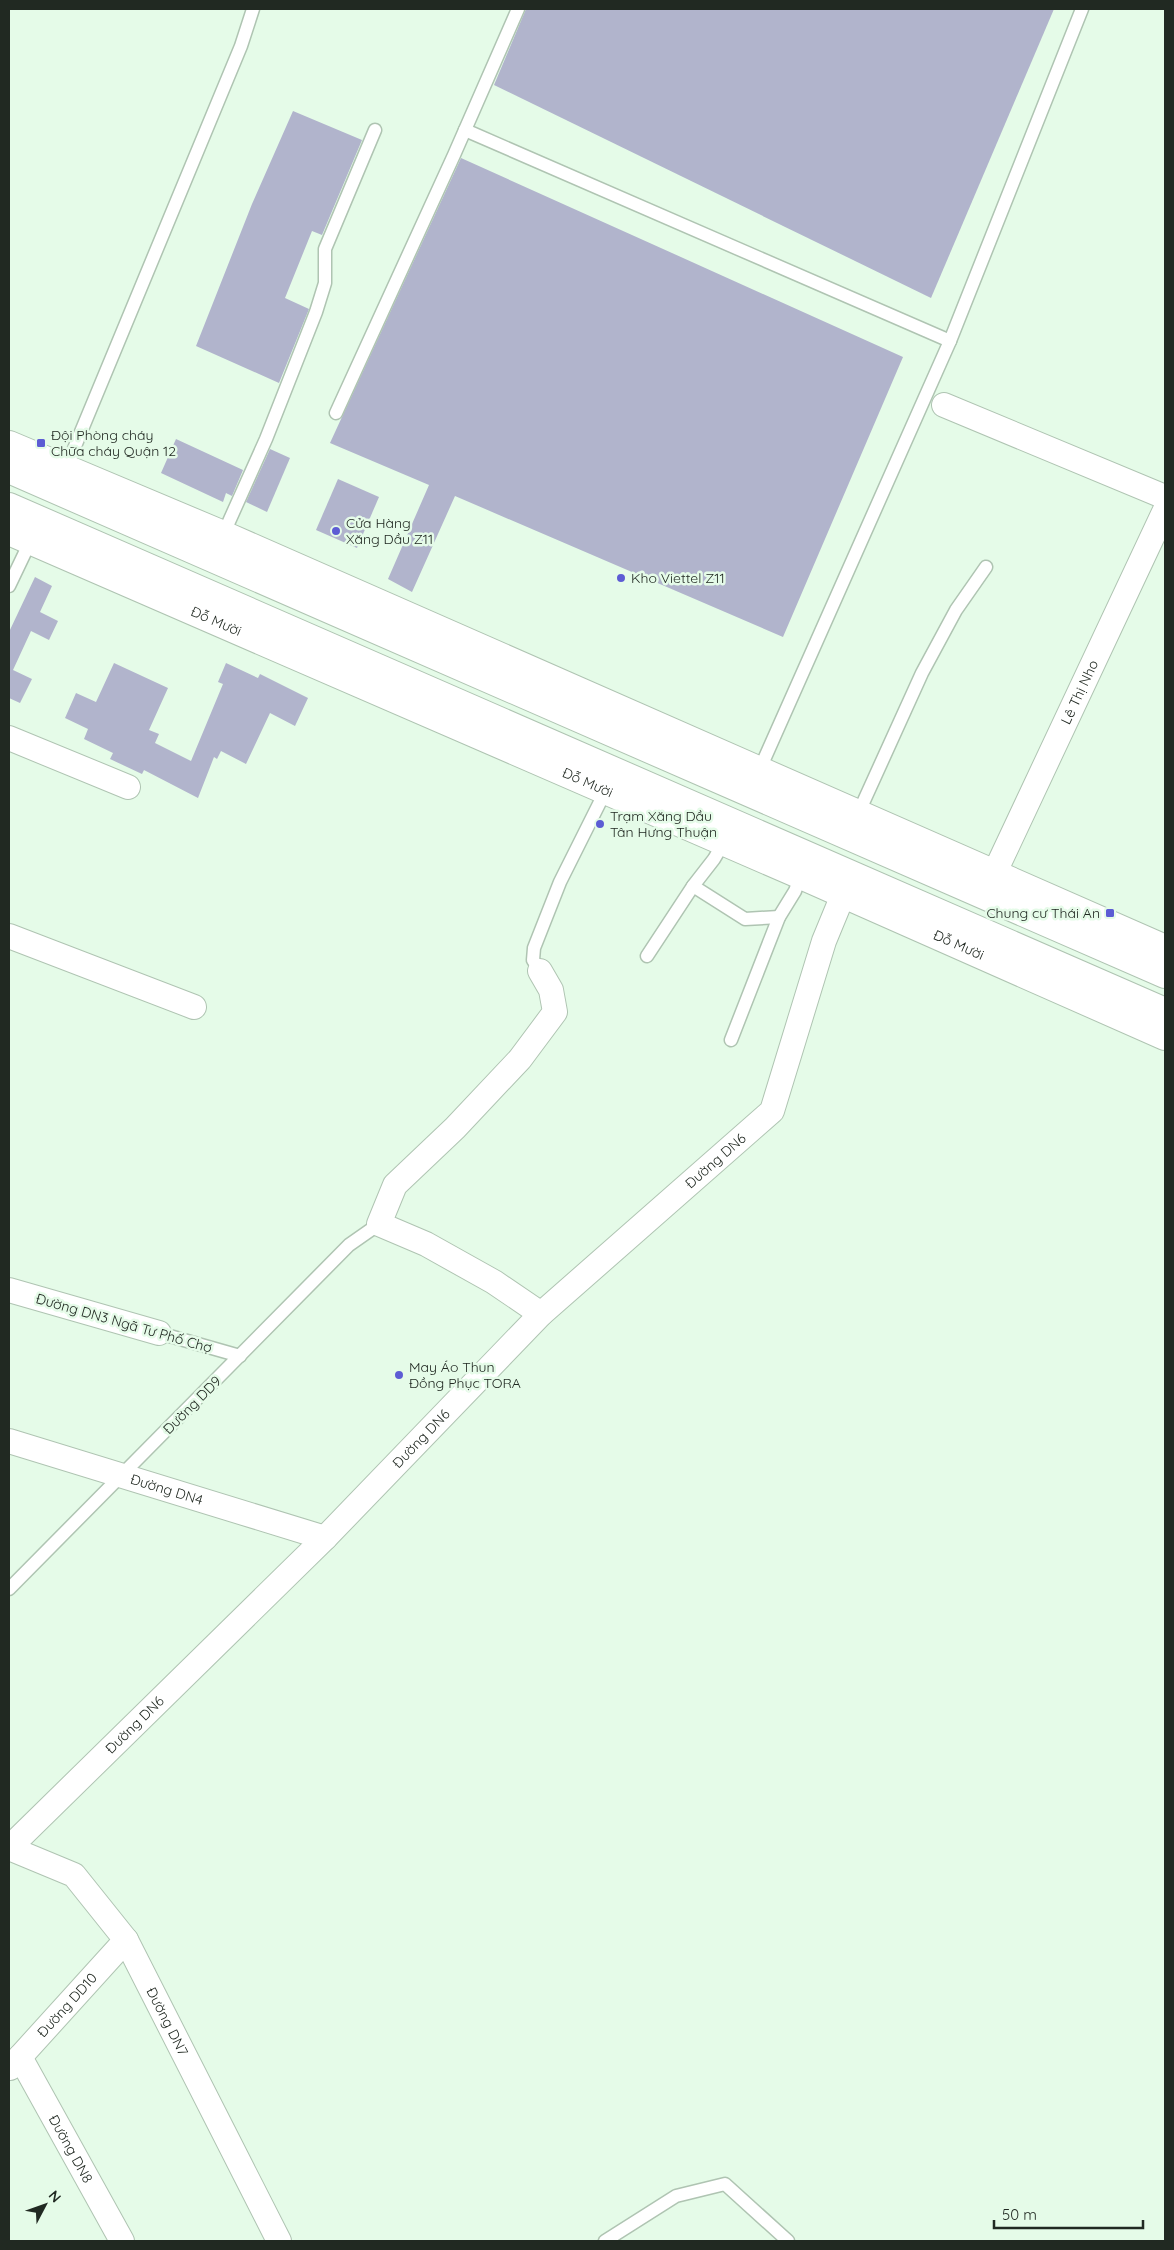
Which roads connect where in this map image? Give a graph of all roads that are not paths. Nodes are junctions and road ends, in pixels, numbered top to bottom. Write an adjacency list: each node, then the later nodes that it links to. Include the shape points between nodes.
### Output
1 (252, 9): 10 (lane, via 242,46)
2 (518, 9): 5 (lane)
3 (1082, 9): 6 (lane)
4 (375, 130): 15 (lane, via 325,249 325,283 316,312 266,439)
5 (465, 130): 6 (lane); 8 (lane)
6 (950, 341): 20 (lane)
7 (944, 405): 12 (street)
8 (336, 413)
9 (9, 445): 10 (highway)
10 (66, 468): 15 (highway)
11 (9, 469): 27 (highway)
12 (1165, 498)
13 (9, 507): 26 (highway, Đỗ Mười)
14 (1165, 510): 27 (street, Lê Thị Nho)
15 (223, 535): 20 (highway)
16 (20, 536): 18 (lane); 22 (highway, Đỗ Mười)
17 (986, 567): 23 (lane, via 956,610 922,673)
18 (9, 586)
19 (9, 738): 21 (street)
20 (759, 772): 23 (highway)
21 (128, 787)
22 (606, 790): 24 (highway, Đỗ Mười); 33 (lane, via 560,882 534,948 533,960)
23 (858, 814): 27 (highway)
24 (724, 842): 25 (highway, Đỗ Mười); 28 (lane)
25 (801, 875): 26 (highway, Đỗ Mười); 29 (lane)
26 (848, 883): 36 (highway, Đỗ Mười); 37 (highway, Đỗ Mười); 41 (street, Đường DN6, via 824,941 772,1111)
27 (989, 884): 31 (highway); 34 (highway)
28 (693, 886): 29 (lane, via 745,919); 32 (lane)
29 (780, 917): 38 (lane)
30 (9, 936): 35 (street)
31 (1165, 949)
32 (647, 956)
33 (540, 971): 39 (street, via 551,990 555,1012 520,1059 395,1185)
34 (1165, 974)
35 (194, 1007)
36 (1165, 1012)
37 (1165, 1036)
38 (731, 1040)
39 (379, 1224): 41 (street, via 426,1244 494,1282); 43 (lane, Đường DD9, via 350,1245)
40 (9, 1290): 42 (street, Đường DN3 Ngã Tư Phố Chợ)
41 (541, 1314): 46 (street, Đường DN6)
42 (159, 1333): 43 (lane, Đường DN3 Ngã Tư Phố Chợ)
43 (240, 1356): 45 (lane, Đường DD9)
44 (9, 1441): 45 (street, Đường DN4)
45 (122, 1476): 46 (street, Đường DN4); 47 (lane, Đường DD9)
46 (325, 1538): 48 (street, Đường DN6)
47 (9, 1589)
48 (9, 1848): 49 (street, Đường DN7, via 74,1875)
49 (126, 1940): 50 (street, Đường DD10); 52 (street, Đường DN7)
50 (15, 2063): 51 (street, Đường DN8)
51 (122, 2241)
52 (279, 2241)
53 (604, 2241): 54 (lane, via 676,2196 725,2184)
54 (788, 2241)

